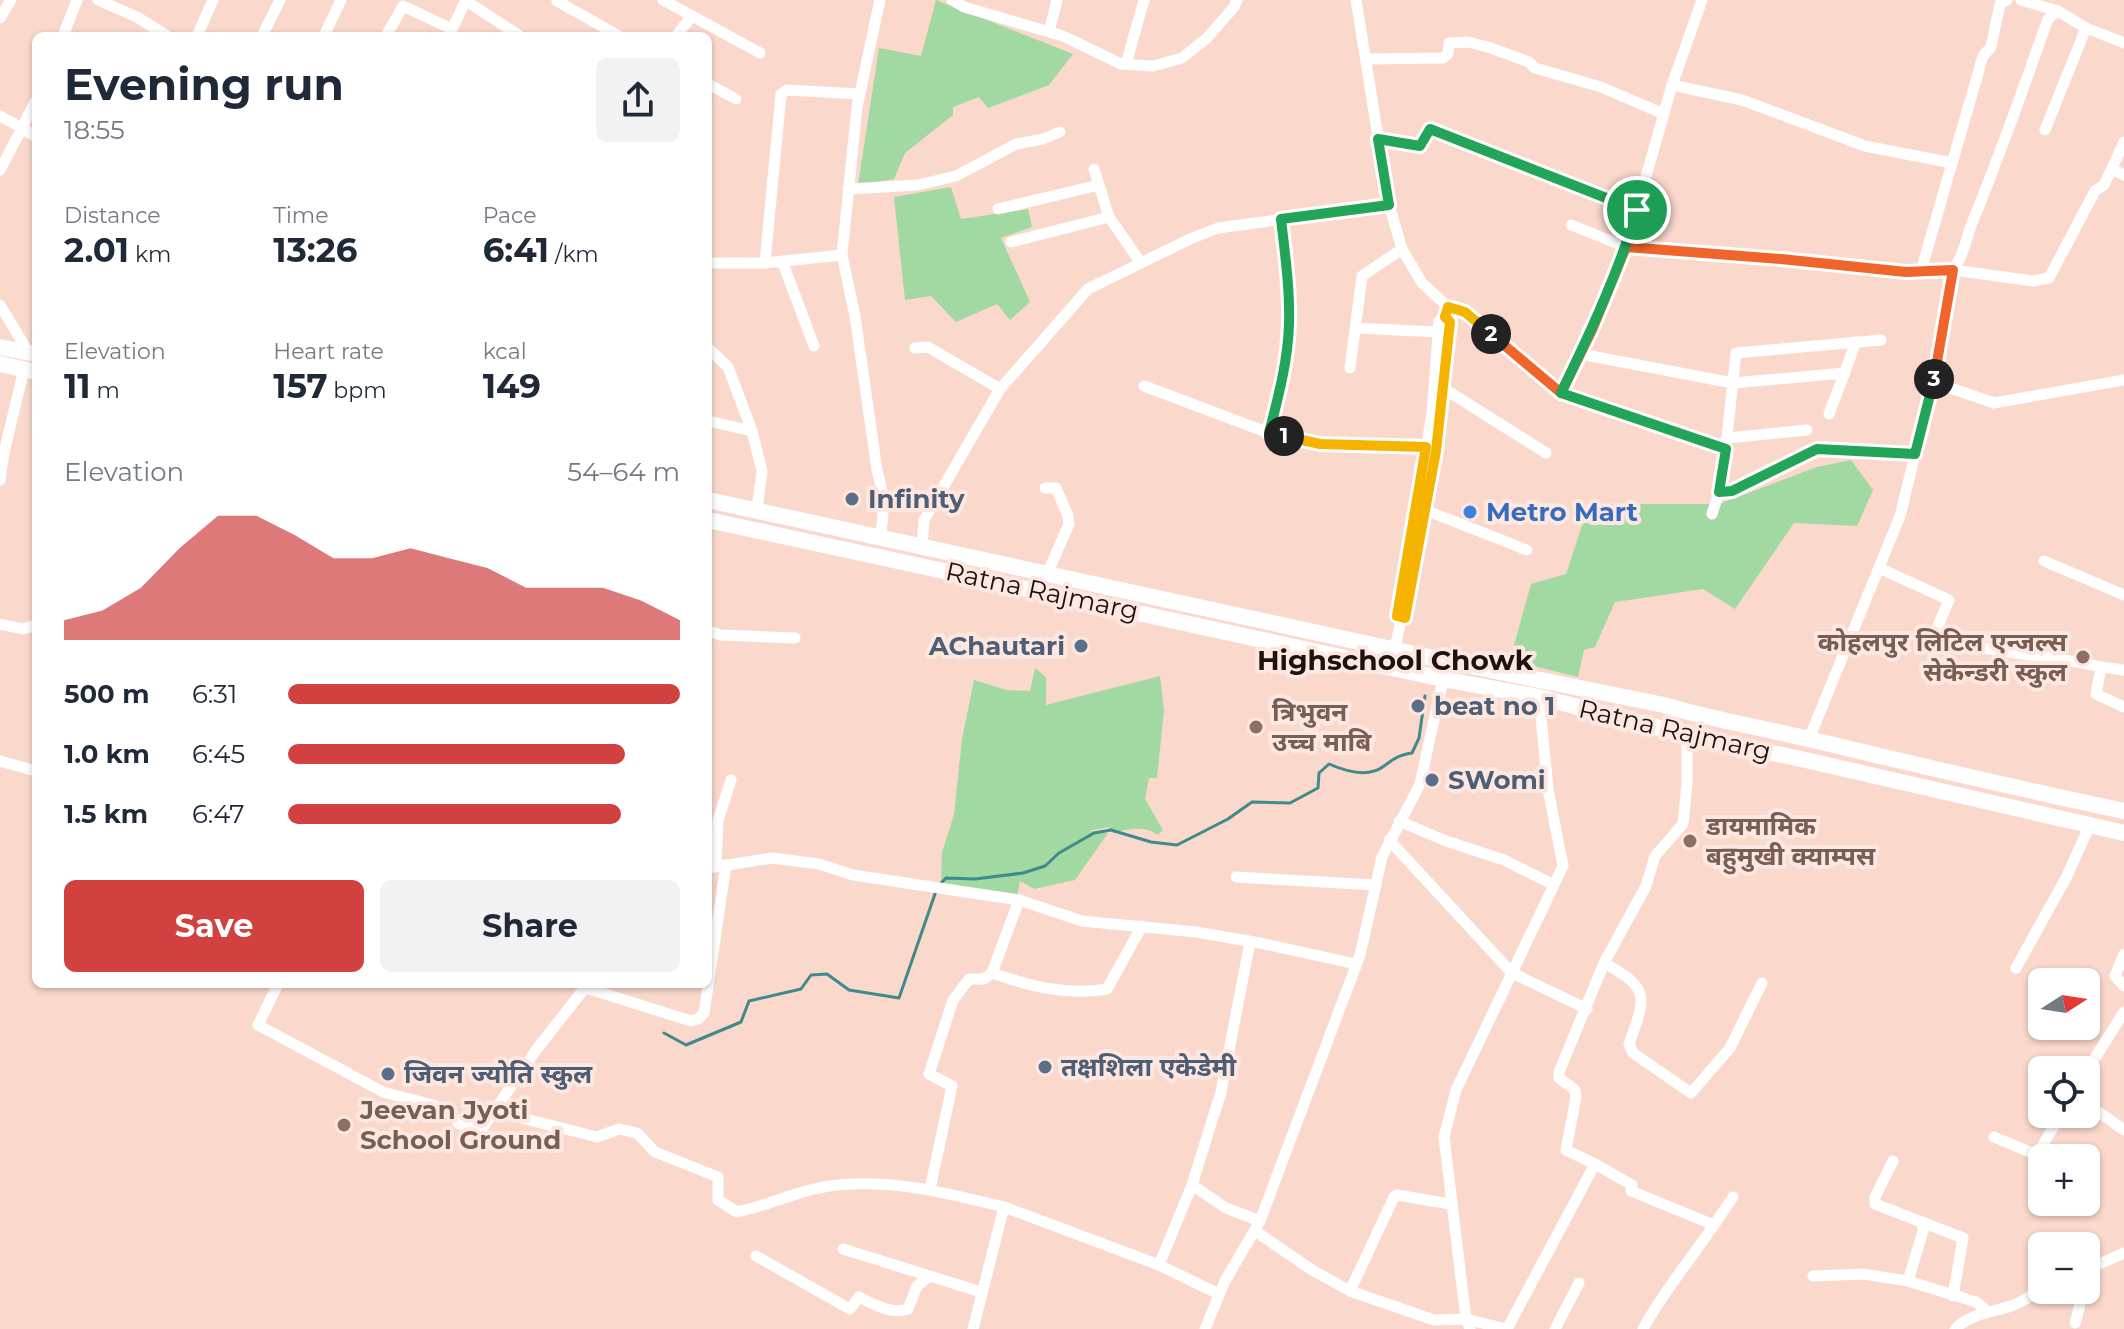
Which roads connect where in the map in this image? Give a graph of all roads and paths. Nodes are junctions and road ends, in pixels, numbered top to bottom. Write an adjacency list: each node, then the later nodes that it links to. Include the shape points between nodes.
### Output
1 (11, 0): 22 (street)
2 (77, 0): 24 (street)
3 (98, 0): 25 (street)
4 (280, 0): 27 (street)
5 (341, 0): 28 (street)
6 (663, 0): 21 (street)
7 (880, 0): 40 (street)
8 (952, 0): 33 (street)
9 (1057, 0): 33 (street)
10 (1144, 0): 37 (street)
11 (1237, 0): 37 (street, via 1207,38 1182,58 1153,66)
12 (1356, 0): 36 (street)
13 (1702, 0): 38 (street)
14 (2007, 0): 51 (street, via 2000,4)
15 (2021, 0): 20 (street)
16 (210, 1): 26 (street)
17 (466, 1): 19 (street, via 452,29); 30 (street)
18 (557, 1): 31 (street)
19 (400, 2): 29 (street)
20 (2058, 11): 23 (street); 72 (street, via 2048,19 1991,181)
21 (692, 16): 32 (street); 35 (street)
22 (0, 18)
23 (2086, 28): 34 (street); 46 (street)
24 (65, 32)
25 (161, 32)
26 (198, 32)
27 (264, 32)
28 (326, 32)
29 (388, 32)
30 (514, 32)
31 (612, 32)
32 (679, 32)
33 (1049, 32): 37 (street)
34 (2124, 43)
35 (760, 53)
36 (1366, 59): 43 (street, via 1443,58 1449,43 1468,42); 49 (street)
37 (1126, 64)
38 (1672, 85): 43 (street); 51 (street, via 1742,100 1865,146)
39 (712, 86): 41 (street)
40 (860, 94): 57 (street); 70 (street, via 781,94)
41 (736, 99)
42 (32, 108): 45 (street)
43 (1664, 114): 60 (street)
44 (0, 116): 45 (street)
45 (22, 128): 48 (street); 54 (street)
46 (2045, 130)
47 (1060, 132): 57 (street, via 1016,144 956,176 918,185)
48 (32, 134)
49 (1378, 139): 58 (street); 60 (street, via 1420,146 1430,129)
50 (2124, 142): 53 (street)
51 (1952, 163): 73 (street)
52 (1094, 169): 56 (street)
53 (2112, 169): 55 (street); 72 (street, via 2049,278 2033,281)
54 (0, 170)
55 (2124, 175)
56 (1099, 185): 59 (street); 61 (street)
57 (848, 189): 67 (street)
58 (1389, 205): 62 (street); 66 (street)
59 (998, 209)
60 (1637, 210): 65 (street)
61 (1109, 217): 64 (street); 71 (street)
62 (1281, 219): 71 (street, via 1218,228); 100 (street, via 1289,325)
63 (1571, 225): 65 (street)
64 (1011, 242)
65 (1626, 247): 73 (street); 83 (street)
66 (1402, 249): 75 (street); 76 (street, via 1362,276)
67 (842, 255): 68 (street); 113 (street, via 884,494)
68 (782, 261): 70 (street); 79 (street)
69 (712, 263): 70 (street)
70 (765, 263)
71 (1141, 263): 93 (street, via 1088,289)
72 (1953, 270): 73 (street); 89 (street)
73 (1921, 271)
74 (0, 305): 84 (street)
75 (1444, 320): 76 (street); 92 (street); 94 (street, via 1465,312); 96 (street)
76 (1356, 328): 86 (street)
77 (1881, 340): 78 (street)
78 (1856, 342): 87 (street); 90 (street, via 1736,353)
79 (814, 346)
80 (0, 347): 84 (highway)
81 (915, 348): 93 (street, via 928,347)
82 (712, 352): 99 (street, via 728,367)
83 (1580, 354): 90 (street); 94 (street)
84 (31, 362): 85 (highway); 105 (street)
85 (0, 364)
86 (1350, 368)
87 (1845, 373): 90 (street); 95 (street)
88 (2124, 380): 89 (street, via 1994,403)
89 (1933, 382): 104 (street)
90 (1733, 383): 101 (street)
91 (1144, 386): 100 (street)
92 (1443, 388): 96 (street); 103 (street)
93 (1000, 389): 114 (street, via 924,520)
94 (1561, 393): 101 (street)
95 (1829, 414)
96 (1436, 415): 102 (street); 111 (street)
97 (712, 422): 99 (street)
98 (1807, 430): 101 (street)
99 (752, 431): 109 (street, via 762,471)
100 (1269, 433): 102 (street, via 1320,444)
101 (1726, 443): 107 (street)
102 (1426, 447): 111 (street)
103 (1546, 453)
104 (1915, 454): 107 (street, via 1817,449 1732,491); 117 (street, via 1900,516)
105 (0, 480)
106 (1045, 488): 118 (street, via 1056,488 1069,524)
107 (1719, 492): 110 (street)
108 (712, 501): 109 (highway, Ratna Rajmarg)
109 (757, 509): 113 (highway, Ratna Rajmarg)
110 (1712, 514)
111 (1421, 517): 115 (street); 124 (street)
112 (712, 521): 127 (highway, Ratna Rajmarg)
113 (880, 537): 114 (highway, Ratna Rajmarg)
114 (922, 547): 118 (highway, Ratna Rajmarg)
115 (1527, 550)
116 (2044, 561): 119 (street)
117 (1879, 568): 125 (street, via 1949,600 1934,635 1961,645); 131 (street)
118 (1047, 574): 124 (highway, Ratna Rajmarg)
119 (2124, 595)
120 (0, 624): 121 (street)
121 (32, 626)
122 (712, 632): 123 (street)
123 (795, 638)
124 (1395, 649): 131 (highway, Ratna Rajmarg)
125 (2101, 667): 126 (street); 129 (street, via 2096,694)
126 (2124, 670)
127 (1443, 679): 128 (highway, Ratna Rajmarg); 136 (street, via 1420,784)
128 (1539, 697): 130 (highway, Ratna Rajmarg); 142 (street, via 1548,789 1563,866)
129 (2124, 707)
130 (1687, 735): 137 (highway, Ratna Rajmarg); 149 (street, via 1683,824 1655,856 1646,886)
131 (1809, 739): 135 (highway, Ratna Rajmarg, via 1972,779)
132 (0, 761): 133 (street)
133 (32, 770)
134 (731, 780): 140 (street, via 718,820)
135 (2123, 808)
136 (1399, 821): 139 (street); 142 (street)
137 (2090, 825): 138 (highway, Ratna Rajmarg); 151 (street)
138 (2124, 833)
139 (1389, 840): 143 (street); 153 (street)
140 (716, 866): 144 (street, via 772,858 912,886); 145 (street)
141 (1236, 877): 143 (street)
142 (1552, 884): 153 (street)
143 (1376, 885): 150 (street)
144 (1019, 900): 146 (street, via 1082,921); 152 (street)
145 (712, 915)
146 (1142, 926): 147 (street); 152 (street, via 1107,989 1041,989)
147 (1250, 942): 150 (street); 170 (street, via 1221,1092)
148 (2124, 954): 155 (street, via 2115,976)
149 (1604, 963): 154 (street, via 1640,991 1644,1002 1629,1044 1633,1053 1691,1093 1730,1048); 160 (street)
150 (1356, 964): 177 (street)
151 (2016, 968)
152 (992, 973): 171 (street, via 969,979 953,1000 929,1074 952,1086)
153 (1512, 973): 160 (street); 173 (street, via 1456,1090 1444,1137)
154 (1762, 983)
155 (2124, 986)
156 (276, 988): 163 (street, via 258,1025 383,1092 448,1109 459,1124 482,1129)
157 (585, 988): 163 (street)
158 (593, 988): 159 (street, via 691,1021 704,1013)
159 (706, 988)
160 (1587, 1009): 169 (street, via 1559,1078 1576,1097 1566,1150)
161 (2124, 1012): 162 (street)
162 (2096, 1056)
163 (494, 1111): 171 (street, via 597,1137 619,1129 637,1133 655,1152 718,1177 718,1200 737,1212 839,1185)
164 (2100, 1113): 166 (street)
165 (2053, 1128): 167 (street, via 2037,1155)
166 (2124, 1130)
167 (1994, 1137)
168 (1893, 1161): 175 (street, via 1875,1204)
169 (1595, 1164): 176 (street, via 1627,1180 1631,1191); 199 (street)
170 (1192, 1185): 177 (street); 182 (street)
171 (930, 1189): 174 (street)
172 (1733, 1197): 176 (street)
173 (1450, 1204): 187 (street, via 1394,1197); 195 (street)
174 (1004, 1207): 182 (street); 188 (street)
175 (1923, 1222): 185 (street); 190 (street, via 1963,1238)
176 (1714, 1225): 201 (street, via 1660,1297)
177 (1258, 1226): 187 (street, via 1312,1270); 189 (street)
178 (843, 1249): 183 (street)
179 (2124, 1253): 181 (street)
180 (756, 1256): 183 (street, via 850,1309 859,1297 882,1308 908,1309 917,1286)
181 (2100, 1264)
182 (1159, 1265): 189 (street)
183 (929, 1276): 188 (street)
184 (1813, 1276): 185 (street, via 1863,1274)
185 (1908, 1281): 190 (street)
186 (1579, 1283): 200 (street)
187 (1350, 1291): 196 (street)
188 (981, 1292): 197 (street)
189 (1219, 1294): 198 (street)
190 (1953, 1296): 193 (street, via 1976,1302)
191 (2028, 1297): 193 (street)
192 (2080, 1304): 194 (street)
193 (1988, 1312): 202 (street)
194 (2075, 1323)
195 (1468, 1324): 196 (street); 199 (street)
196 (1433, 1325)
197 (973, 1329)
198 (1205, 1329)
199 (1507, 1329)
200 (1555, 1329)
201 (1643, 1329)
202 (1955, 1329)

